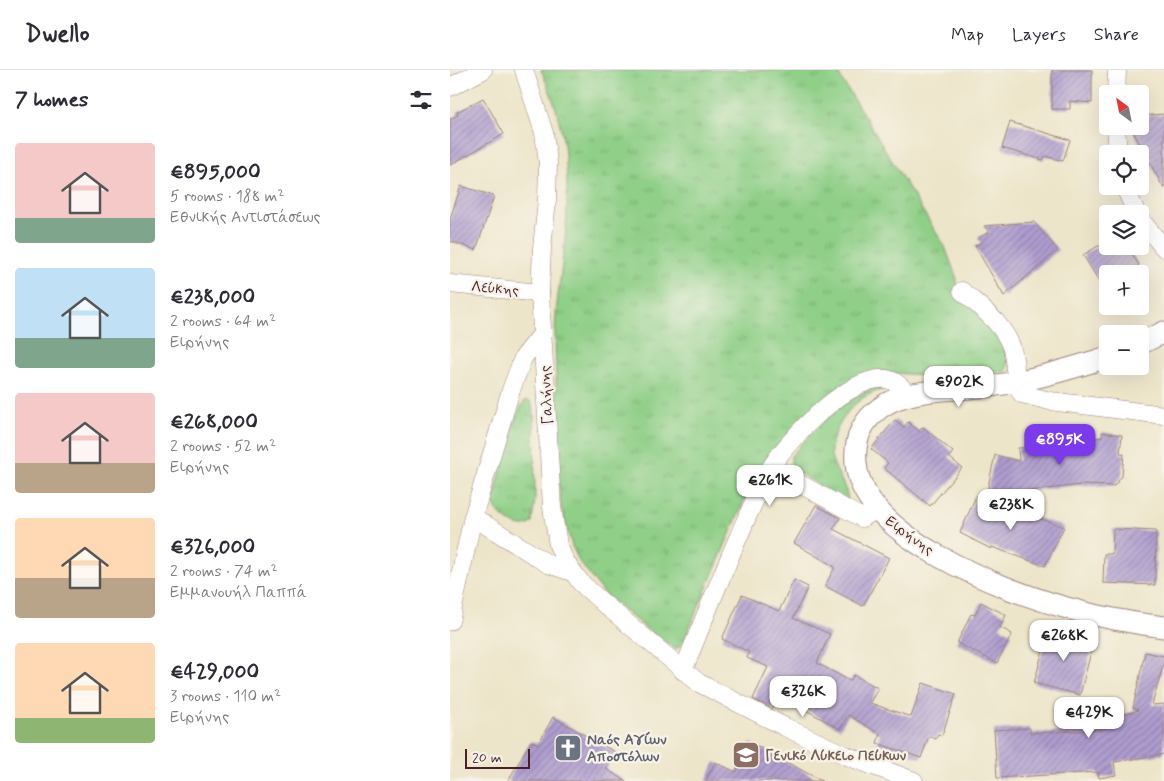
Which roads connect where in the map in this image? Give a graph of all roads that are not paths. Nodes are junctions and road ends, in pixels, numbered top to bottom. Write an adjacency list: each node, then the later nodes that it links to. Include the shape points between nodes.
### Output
1 (483, 70): 5 (street)
2 (524, 70): 10 (street, Γαλήνης, via 544,133 548,164)
3 (1117, 70): 4 (street)
4 (1116, 85)
5 (450, 87)
6 (1149, 230): 7 (street)
7 (1164, 248)
8 (450, 284): 10 (street, Λεύκης)
9 (962, 291): 15 (street, via 1006,335)
10 (540, 293): 12 (street, Γαλήνης)
11 (1164, 332): 13 (street)
12 (542, 334): 20 (street, via 528,350 516,373); 21 (street, Γαλήνης, via 552,507 558,545)
13 (1149, 340)
14 (1099, 360): 15 (street, Ειρήνης)
15 (1018, 381): 16 (street, Ειρήνης); 17 (street, via 1020,393 1034,398)
16 (910, 396): 18 (street, via 891,380 873,380 859,385 816,417); 19 (street, Ειρήνης, via 880,408 858,434 855,445 857,471)
17 (1164, 415)
18 (771, 468): 19 (street, via 862,518); 24 (street)
19 (877, 509): 23 (street, Ειρήνης, via 896,528 931,552 992,581 1076,611)
20 (473, 517): 21 (street, via 548,564); 22 (street)
21 (572, 572): 24 (street, Γαλήνης, via 602,603)
22 (450, 621)
23 (1164, 627)
24 (682, 671): 25 (street, Γαλήνης, via 716,693 785,727 847,756)
25 (914, 781)

